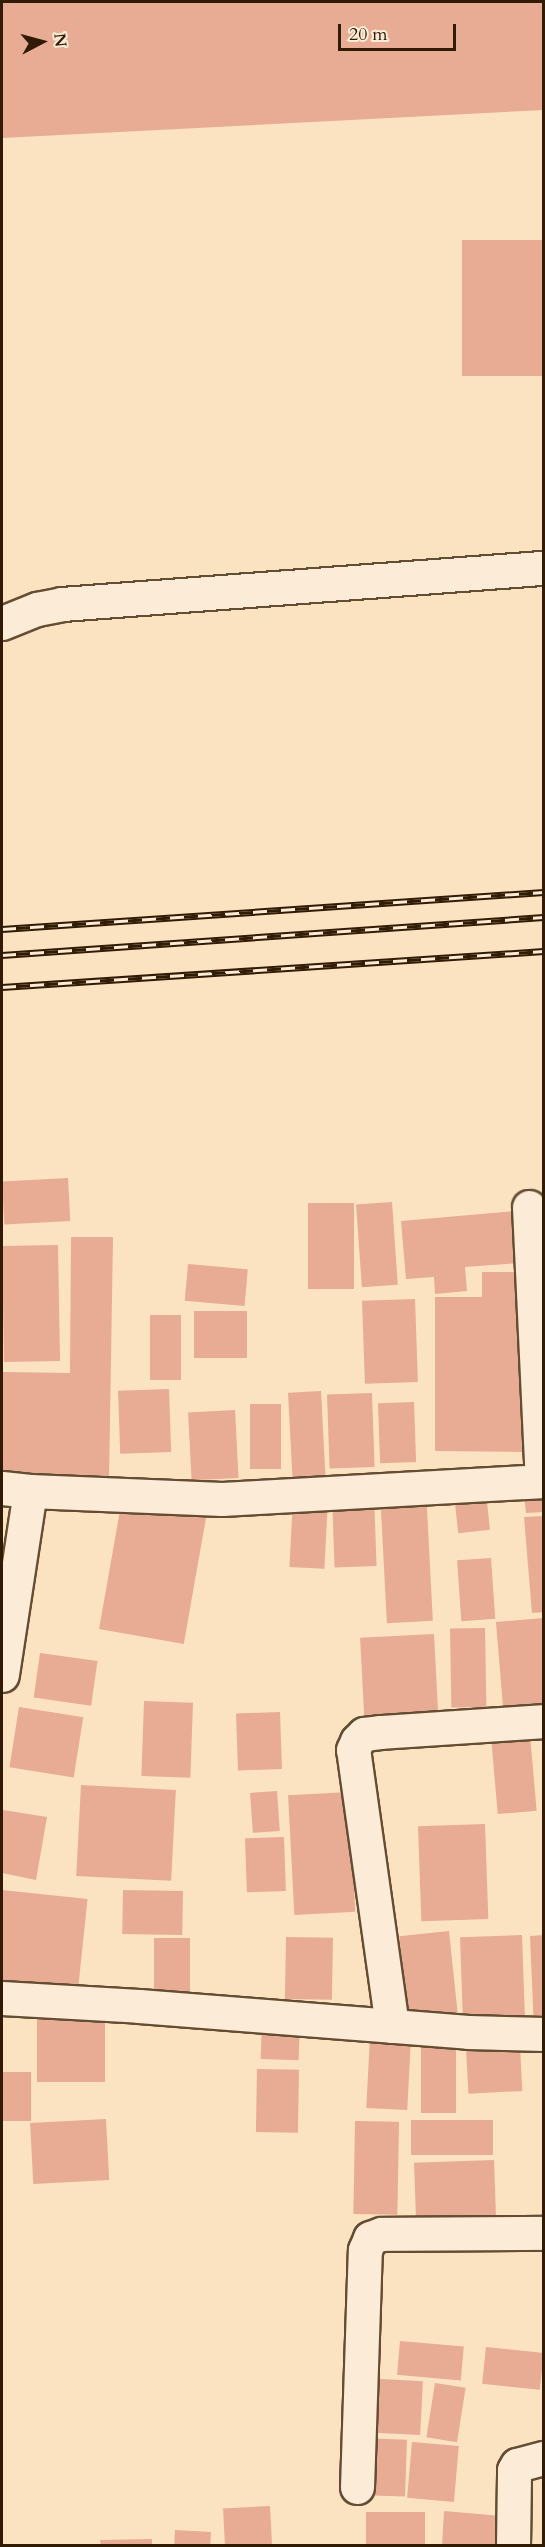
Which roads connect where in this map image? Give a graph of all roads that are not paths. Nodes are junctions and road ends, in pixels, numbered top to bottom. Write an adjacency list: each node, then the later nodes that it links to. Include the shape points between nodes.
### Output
1 (543, 568): 2 (street, via 62,604)
2 (2, 623)
3 (529, 1207): 4 (street)
4 (543, 1481): 5 (street, via 222,1499)
5 (16, 1490): 6 (street)
6 (2, 1675)
7 (543, 1721): 9 (street, via 370,1732 357,1741 353,1750)
8 (2, 1998): 9 (street)
9 (392, 2026): 10 (street)
10 (543, 2034)
11 (543, 2233): 13 (street, via 381,2234 370,2238 365,2250)
12 (543, 2458): 14 (street, via 517,2465 514,2470)
13 (357, 2487)
14 (513, 2546)

